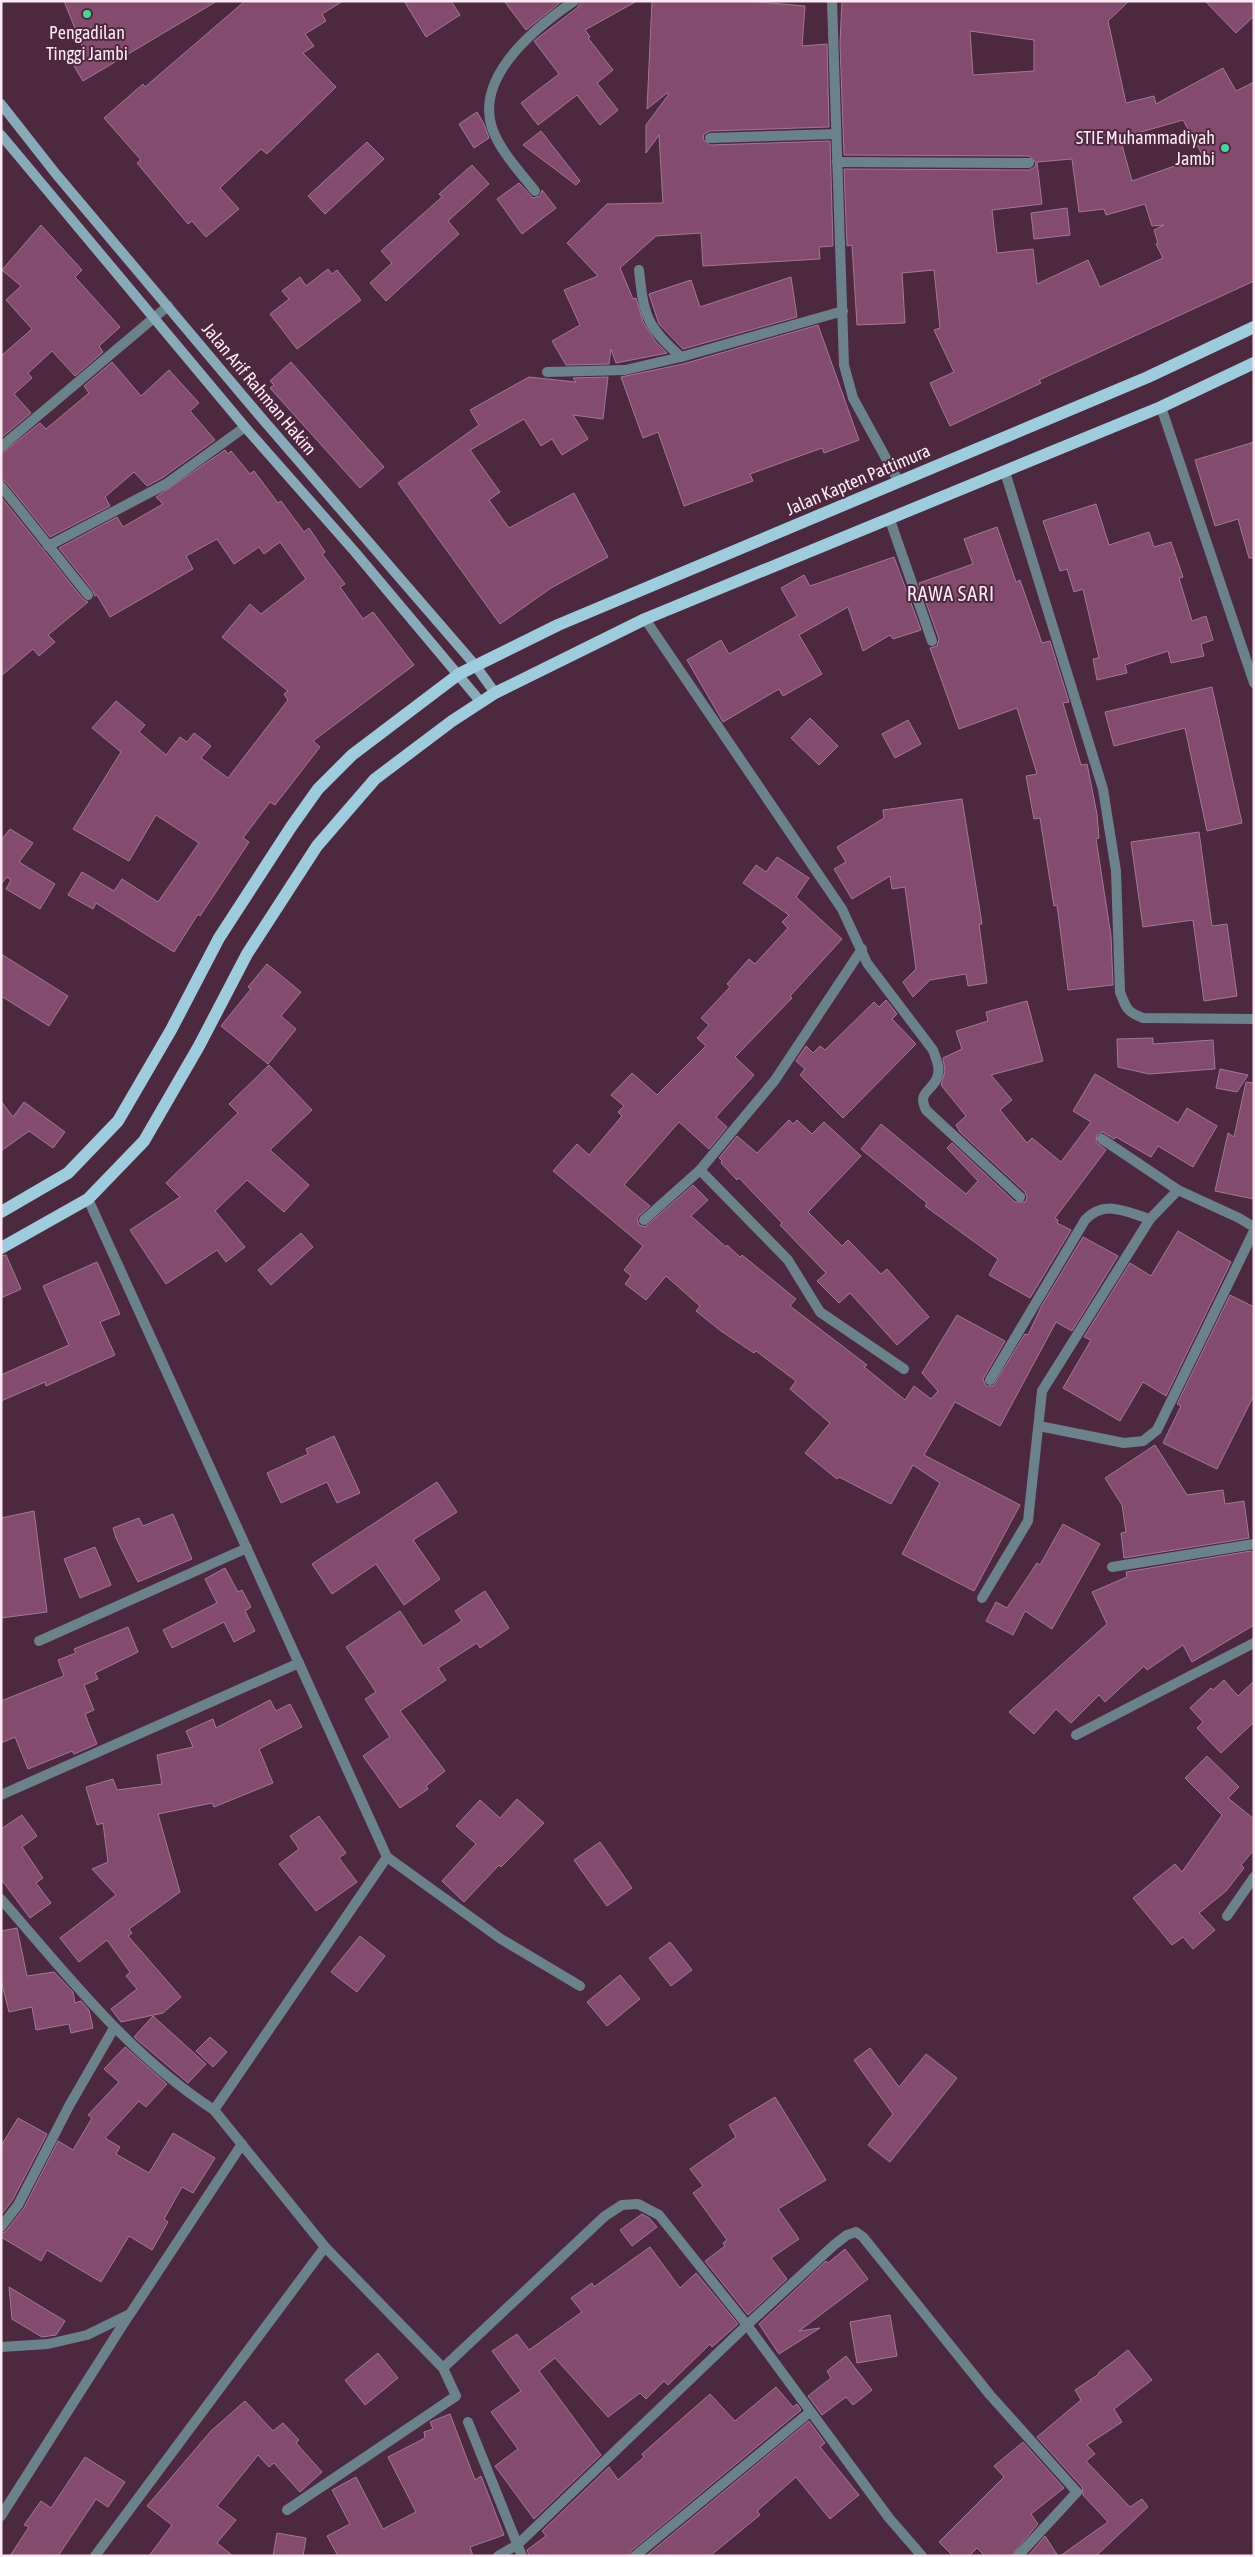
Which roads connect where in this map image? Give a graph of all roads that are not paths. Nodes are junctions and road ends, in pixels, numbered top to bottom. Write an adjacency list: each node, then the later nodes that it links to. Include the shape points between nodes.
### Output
1 (574, 1): 9 (street, via 538,26 498,73 490,101 492,127 500,145)
2 (830, 2): 5 (street)
3 (1, 104): 11 (main road, Jalan Arif Rahman Hakim)
4 (1, 134): 13 (main road, Jalan Arif Rahman Hakim)
5 (836, 134): 6 (street); 7 (street)
6 (710, 138)
7 (837, 162): 8 (street); 12 (street)
8 (1029, 163)
9 (535, 191)
10 (639, 270): 15 (street, via 648,318 658,337)
11 (168, 306): 13 (street); 29 (main road, Jalan Arif Rahman Hakim)
12 (843, 311): 15 (street); 22 (street, via 844,365 853,398)
13 (154, 318): 19 (main road, Jalan Arif Rahman Hakim); 20 (street)
14 (1254, 327): 22 (main road, Jalan Kapten Pattimura, via 1148,377)
15 (681, 357): 17 (street, via 625,370)
16 (1254, 363): 18 (main road)
17 (547, 372)
18 (1161, 407): 21 (main road); 31 (street)
19 (245, 427): 25 (street, via 166,484); 30 (main road, Jalan Arif Rahman Hakim)
20 (1, 448)
21 (1005, 472): 24 (main road); 35 (street, via 1103,789 1116,871 1120,992 1125,1004 1130,1013 1143,1018)
22 (899, 482): 29 (main road, Jalan Kapten Pattimura, via 558,625)
23 (1, 486): 25 (street)
24 (890, 520): 27 (main road); 28 (street)
25 (48, 546): 26 (street)
26 (88, 595)
27 (645, 619): 32 (main road); 34 (street, via 842,909)
28 (932, 641)
29 (475, 665): 30 (main road, Jalan Kapten Pattimura); 32 (main road, Jalan Arif Rahman Hakim)
30 (458, 674): 33 (main road, Jalan Arif Rahman Hakim); 41 (main road, Jalan Kapten Pattimura, via 352,755 318,790 219,938 118,1121 68,1173)
31 (1254, 683)
32 (495, 693): 33 (main road)
33 (480, 701): 40 (main road, via 375,779 317,846 247,954 199,1046 144,1140)
34 (862, 949): 37 (street, via 775,1080); 39 (street, via 867,963 933,1050 938,1066 936,1078 924,1094 926,1110)
35 (1254, 1019)
36 (1102, 1139): 38 (street)
37 (700, 1170): 43 (street); 47 (street, via 788,1260 820,1312)
38 (1178, 1190): 42 (street); 44 (street)
39 (1020, 1197)
40 (88, 1199): 46 (main road); 51 (street)
41 (1, 1212)
42 (1150, 1219): 48 (street, via 1106,1207 1094,1210); 49 (street, via 1042,1391)
43 (644, 1220)
44 (1254, 1227)
45 (1254, 1231): 49 (street, via 1157,1430 1143,1441 1124,1442)
46 (1, 1248)
47 (904, 1369)
48 (990, 1380)
49 (1039, 1426): 53 (street, via 1028,1520)
50 (1254, 1544): 52 (street)
51 (247, 1548): 54 (street); 56 (street)
52 (1112, 1567)
53 (982, 1598)
54 (39, 1641)
55 (1254, 1643): 57 (street)
56 (299, 1664): 58 (street); 59 (street)
57 (1076, 1735)
58 (1, 1795)
59 (387, 1857): 63 (street, via 501,1939); 65 (street)
60 (1254, 1877): 62 (street)
61 (1, 1899): 64 (street)
62 (1227, 1916)
63 (580, 1986)
64 (114, 2028): 65 (street, via 181,2089); 67 (street, via 18,2205)
65 (214, 2110): 66 (street)
66 (242, 2144): 68 (street); 69 (street)
67 (1, 2227)
68 (325, 2248): 72 (street); 78 (street)
69 (130, 2314): 71 (street, via 87,2334 48,2344); 76 (street)
70 (747, 2325): 72 (street, via 659,2215 638,2204 622,2205 605,2216); 73 (street); 77 (street); 83 (street, via 847,2235 856,2232 990,2396 1077,2492)
71 (1, 2347)
72 (443, 2368): 75 (street, via 456,2396)
73 (810, 2412): 81 (street); 82 (street, via 889,2518)
74 (468, 2422): 77 (street)
75 (287, 2510)
76 (1, 2516)
77 (517, 2545): 79 (street); 80 (street)
78 (95, 2556)
79 (498, 2556)
80 (522, 2556)
81 (634, 2556)
82 (922, 2556)
83 (1018, 2556)

